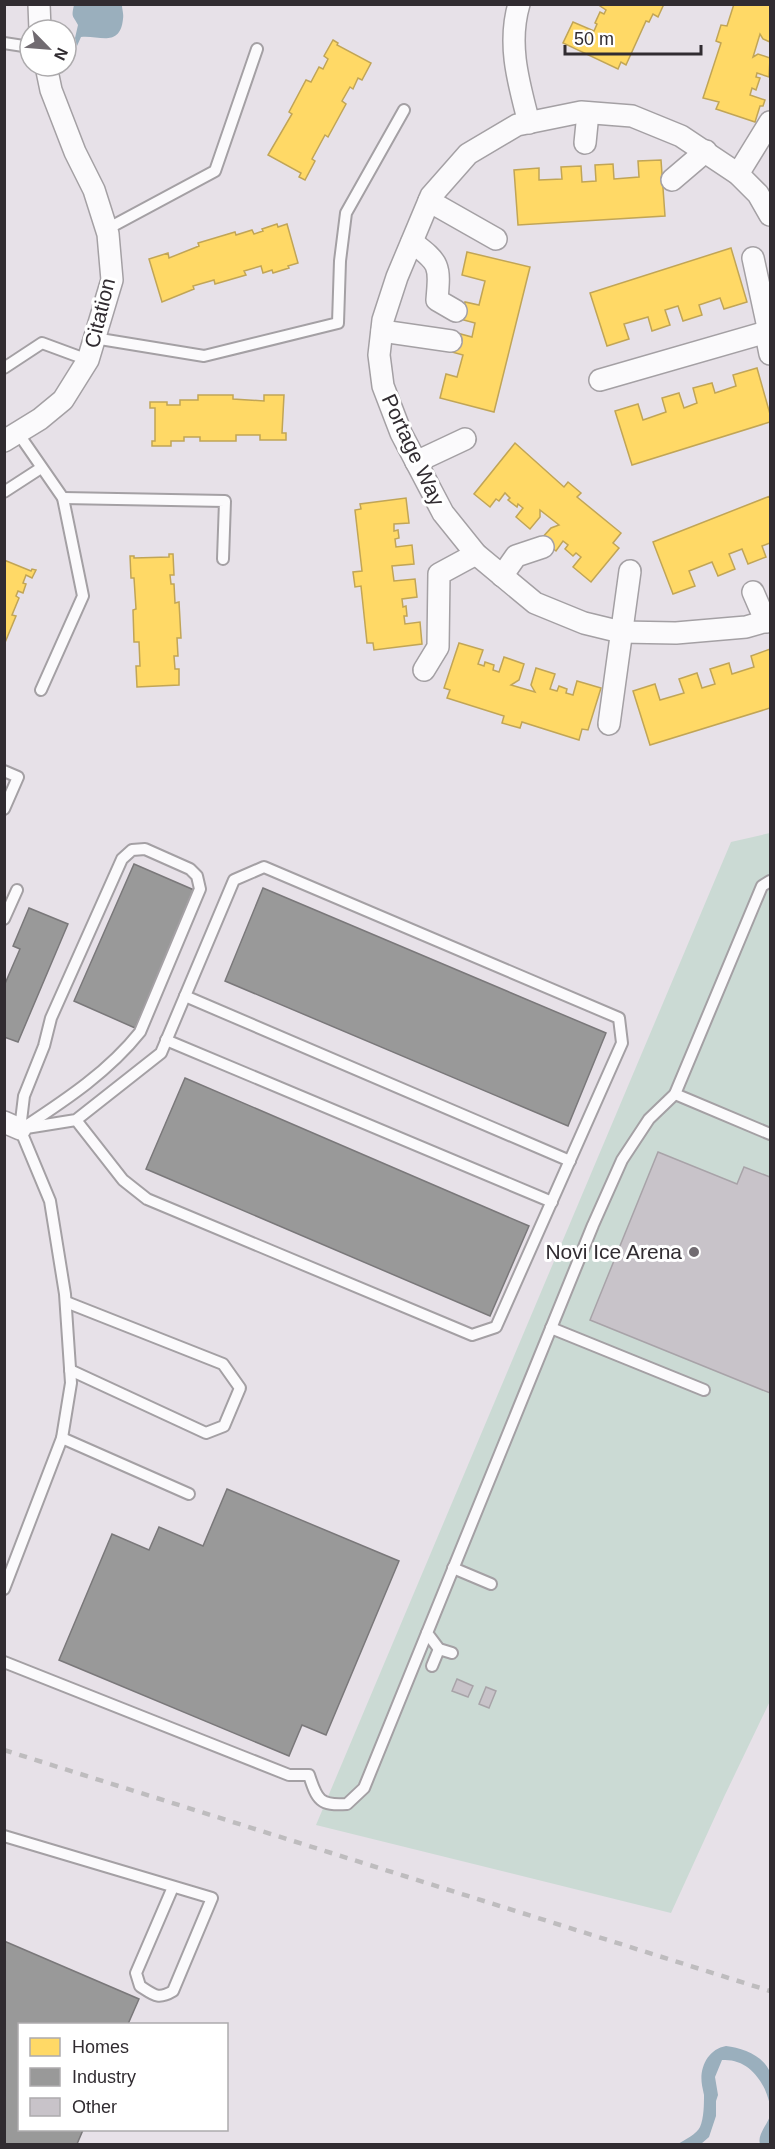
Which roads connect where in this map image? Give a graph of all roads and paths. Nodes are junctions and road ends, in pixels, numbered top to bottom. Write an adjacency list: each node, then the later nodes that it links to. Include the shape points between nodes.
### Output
1 (519, 4): 7 (street, via 513,58)
2 (257, 49): 14 (lane, via 215,171)
3 (48, 78): 14 (street, Citation)
4 (404, 110): 21 (lane, via 346,213 338,323 204,356)
5 (588, 113): 7 (street, Portage Way); 8 (street); 9 (street, Portage Way, via 632,116 681,136)
6 (771, 122): 10 (street)
7 (529, 123): 12 (street, Portage Way, via 517,125 468,154)
8 (585, 143)
9 (706, 152): 10 (street, Portage Way); 11 (street)
10 (738, 174): 13 (street, Portage Way, via 758,194)
11 (672, 180)
12 (429, 201): 15 (street); 16 (street, Portage Way)
13 (771, 215)
14 (107, 229): 21 (street, Citation, via 112,280)
15 (496, 239)
16 (412, 242): 18 (street, via 434,258 439,274 437,300); 19 (street, Portage Way, via 397,277)
17 (753, 258): 20 (street)
18 (456, 311)
19 (382, 331): 22 (street); 29 (street, Portage Way, via 383,386)
20 (770, 331): 23 (street); 26 (street)
21 (94, 339): 24 (street, Citation)
22 (451, 341)
23 (771, 354)
24 (88, 360): 25 (lane, via 42,343); 27 (street, Citation, via 63,400)
25 (4, 368)
26 (600, 380)
27 (11, 437): 30 (lane)
28 (465, 439): 29 (street)
29 (416, 462): 34 (street, Portage Way, via 443,513)
30 (41, 468): 31 (lane); 32 (lane)
31 (4, 492)
32 (63, 498): 35 (lane, via 225,501); 42 (lane, via 83,596)
33 (543, 547): 37 (street, via 516,556)
34 (476, 554): 37 (street, Portage Way); 41 (street, via 439,574 438,647)
35 (223, 559)
36 (630, 571): 40 (street)
37 (502, 576): 40 (street, Portage Way, via 535,603 584,623)
38 (753, 592): 39 (street)
39 (768, 621): 40 (street, Portage Way, via 746,627 676,633)
40 (621, 632): 43 (street)
41 (424, 670)
42 (41, 690)
43 (609, 724)
44 (4, 771): 45 (lane, via 18,777)
45 (4, 809)
46 (771, 881): 51 (lane, via 762,886)
47 (17, 890): 48 (lane)
48 (4, 919)
49 (185, 996): 50 (lane); 55 (lane); 55 (lane, via 234,880 264,867 608,1013 619,1018 622,1043)
50 (166, 1041): 52 (lane, via 161,1053); 56 (lane)
51 (675, 1094): 54 (lane); 58 (lane, via 649,1119 622,1160)
52 (76, 1120): 53 (lane); 56 (lane, via 123,1180 147,1199 472,1335 496,1327)
53 (12, 1126): 53 (lane, via 73,1095 127,1049 140,1032 200,890 198,876 190,869 145,849 132,850 122,859 51,1018 44,1047); 57 (lane, via 35,1160 50,1201)
54 (771, 1134)
55 (570, 1161): 56 (lane)
56 (552, 1202)
57 (66, 1302): 59 (lane); 59 (lane, via 223,1364 240,1388 224,1426 206,1433)
58 (551, 1328): 60 (lane); 63 (lane)
59 (70, 1370): 61 (lane)
60 (704, 1390)
61 (62, 1438): 62 (lane); 65 (lane)
62 (189, 1494)
63 (453, 1568): 64 (lane); 66 (lane)
64 (491, 1584)
65 (4, 1589)
66 (427, 1633): 67 (lane); 69 (lane, via 364,1788 347,1804 329,1806 316,1796 309,1775 289,1775)
67 (439, 1649): 68 (lane); 70 (lane)
68 (453, 1653)
69 (4, 1662)
70 (432, 1666)
71 (4, 1836): 72 (lane)
72 (173, 1887): 72 (lane, via 212,1898 173,1990 155,1996 140,1986 136,1973)

